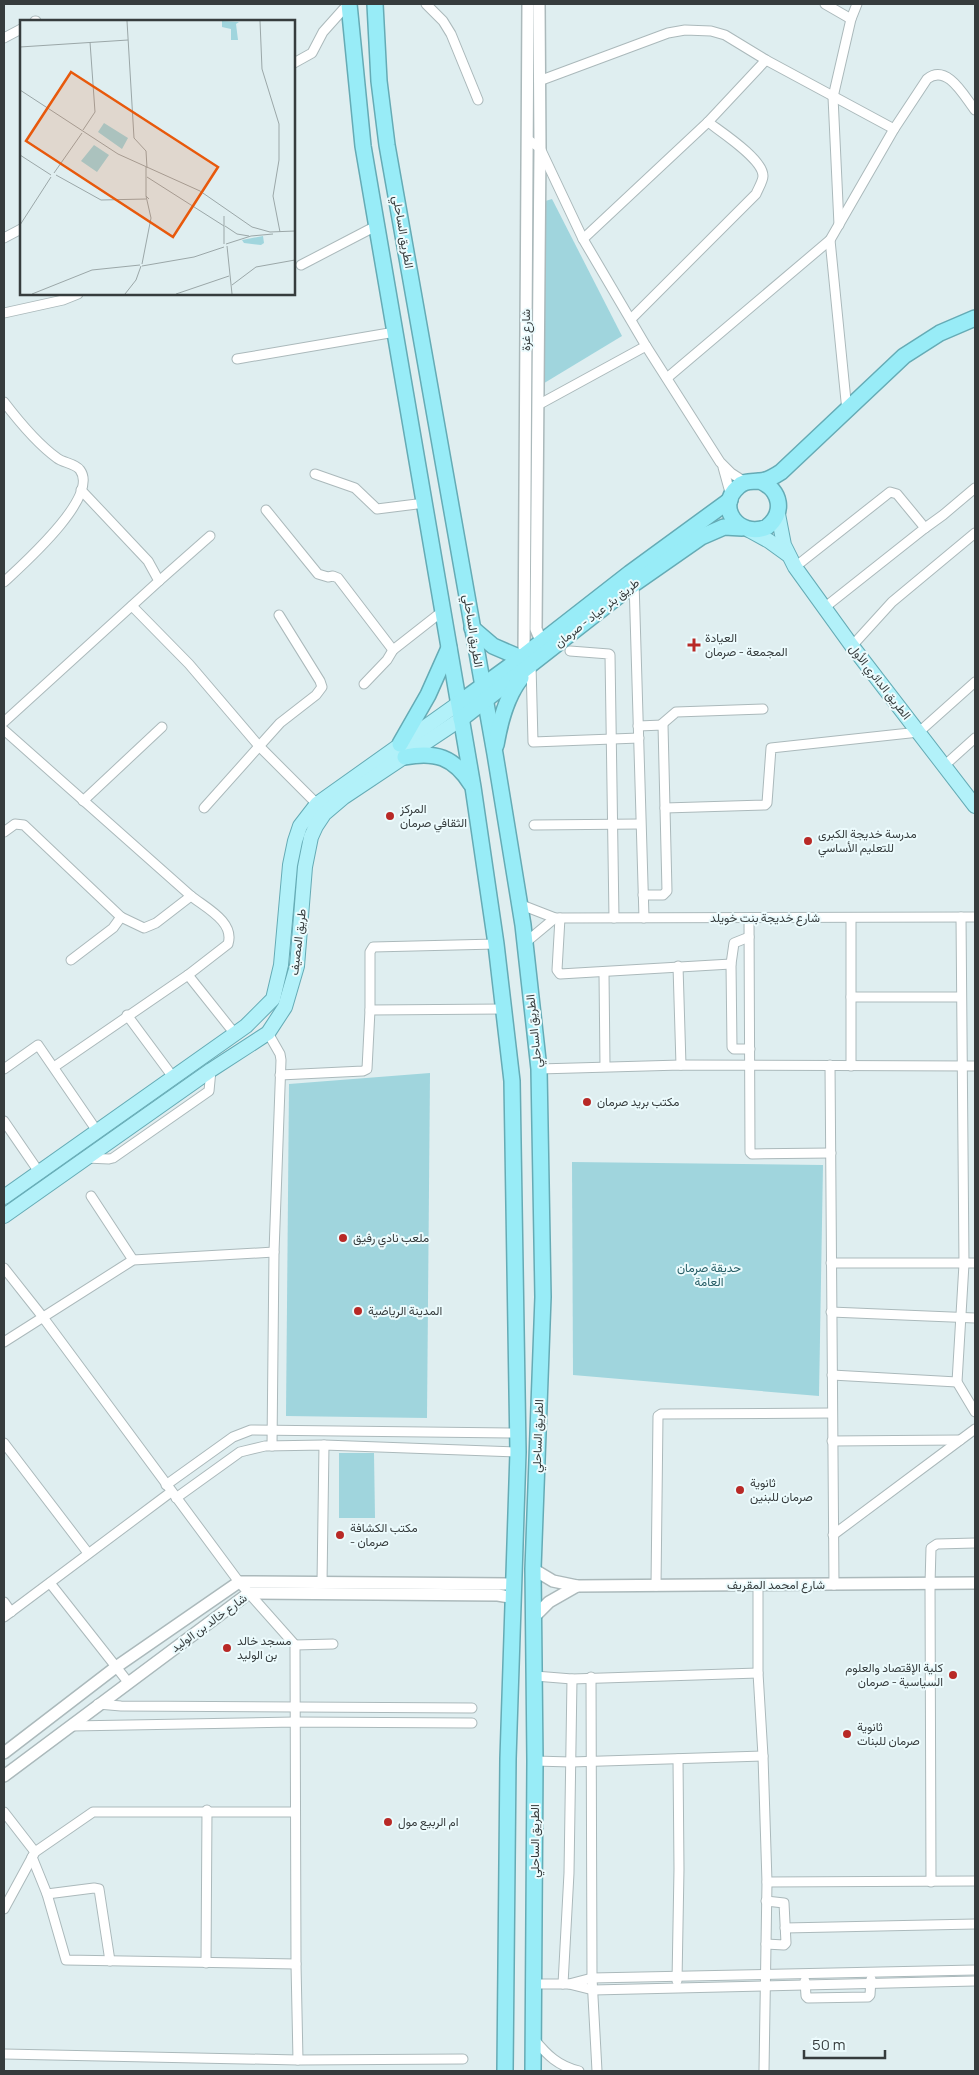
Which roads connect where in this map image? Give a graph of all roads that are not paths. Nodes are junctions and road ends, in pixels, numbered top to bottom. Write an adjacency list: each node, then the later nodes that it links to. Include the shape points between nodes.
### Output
1 (348, 4): 12 (street, via 323,32 312,53); 21 (highway, الطريق الساحلي, via 363,146)
2 (375, 4): 62 (highway, الطريق الساحلي, via 379,81 387,145)
3 (426, 4): 15 (street, via 451,34)
4 (528, 4): 19 (street, شارع غزة)
5 (539, 4): 13 (street, شارع غزة)
6 (825, 4): 8 (street)
7 (857, 4): 8 (street)
8 (851, 19): 14 (street)
9 (20, 30): 10 (street)
10 (4, 38)
11 (766, 60): 13 (street, via 725,35 710,30 685,30 660,36); 14 (street); 17 (street)
12 (295, 63)
13 (540, 81): 20 (street, شارع غزة)
14 (833, 97): 18 (street); 22 (street)
15 (478, 100)
16 (975, 110): 18 (street, via 950,78 932,75)
17 (708, 122): 25 (street); 31 (street, via 758,162 762,181 756,194)
18 (894, 129): 22 (street)
19 (527, 139): 20 (street); 68 (street, شارع غزة)
20 (540, 148): 25 (street); 38 (street, شارع غزة)
21 (376, 226): 27 (street); 33 (highway, الطريق الساحلي)
22 (839, 227): 26 (street)
23 (20, 230): 24 (street)
24 (4, 238)
25 (583, 239): 31 (street)
26 (830, 240): 36 (street); 39 (street)
27 (301, 265)
28 (75, 295): 29 (street)
29 (4, 313)
30 (975, 318): 39 (highway, via 913,349)
31 (631, 319): 34 (street)
32 (975, 326): 47 (highway, via 931,346 907,364 792,474 783,485)
33 (396, 332): 35 (street); 46 (highway, الطريق الساحلي)
34 (646, 346): 36 (street); 38 (street)
35 (237, 359)
36 (666, 378): 40 (street)
37 (4, 402): 44 (street, via 57,458 79,469 83,477)
38 (538, 405): 63 (street, شارع غزة, via 536,629)
39 (847, 411): 42 (highway, via 787,468 774,476)
40 (720, 462): 42 (street, via 732,473); 45 (street)
41 (316, 474): 46 (street, via 355,488 377,509)
42 (752, 482): 45 (highway, via 736,488); 47 (highway, via 771,488)
43 (975, 488): 49 (street)
44 (81, 490): 56 (street, via 148,561); 57 (street, via 60,526)
45 (730, 498): 50 (highway, via 733,519); 55 (highway, طريق بئر عياد - صرمان)
46 (425, 503): 60 (highway, الطريق الساحلي)
47 (778, 506): 50 (highway, via 767,527); 53 (main road)
48 (266, 510): 66 (street, via 318,574 338,578)
49 (925, 528): 54 (street, via 897,494 890,492); 59 (street)
50 (746, 529): 53 (main road); 55 (highway, طريق بئر عياد - صرمان, via 724,527 708,532)
51 (975, 533): 64 (street, via 892,602)
52 (210, 536): 56 (street)
53 (787, 555): 54 (main road, الطريق الدائري الأول)
54 (795, 567): 59 (main road, الطريق الدائري الأول)
55 (633, 578): 63 (highway, طريق بئر عياد - صرمان); 68 (highway, طريق بئر عياد - صرمان); 78 (street)
56 (159, 581): 58 (street)
57 (4, 582)
58 (132, 606): 76 (street); 85 (street, via 188,664)
59 (824, 608): 64 (main road, الطريق الدائري الأول)
60 (444, 610): 65 (highway, الطريق الساحلي); 66 (street)
61 (279, 615): 85 (street, via 322,687)
62 (472, 628): 68 (highway, via 493,646); 71 (highway, الطريق الساحلي)
63 (544, 641): 68 (highway, طريق بئر عياد - صرمان)
64 (852, 646): 81 (main road, الطريق الدائري الأول)
65 (449, 648): 73 (highway, الطريق الساحلي); 86 (highway)
66 (392, 650): 70 (street)
67 (570, 651): 82 (street, via 609,654)
68 (525, 659): 71 (highway, طريق بئر عياد - صرمان); 72 (highway, طريق بئر عياد - صرمان); 82 (street, via 533,742); 87 (highway, via 505,708)
69 (975, 682): 81 (street)
70 (364, 684)
71 (482, 686): 72 (highway, الطريق الساحلي); 73 (highway, طريق بئر عياد - صرمان)
72 (485, 702): 75 (highway, طريق بئر عياد - صرمان); 87 (highway, الطريق الساحلي)
73 (459, 703): 75 (highway, الطريق الساحلي); 86 (main road, طريق المصيف)
74 (763, 709): 77 (street, via 676,712)
75 (461, 719): 86 (main road, طريق المصيف); 89 (highway, الطريق الساحلي)
76 (4, 722)
77 (662, 724): 78 (street); 94 (street)
78 (638, 726): 83 (street)
79 (162, 727): 90 (street)
80 (4, 730): 90 (street)
81 (919, 732): 88 (main road, الطريق الدائري الأول); 94 (street, via 772,747 766,805)
82 (611, 738): 83 (street); 97 (street)
83 (639, 738): 96 (street)
84 (975, 738): 88 (street)
85 (259, 746): 91 (street); 93 (street)
86 (402, 751): 89 (highway, via 437,756 452,762); 91 (main road, طريق المصيف); 123 (main road, طريق المصيف, via 324,814 316,826 305,867 297,966 286,1007)
87 (495, 754): 101 (highway, الطريق الساحلي)
88 (945, 765): 92 (main road, الطريق الدائري الأول)
89 (472, 787): 112 (highway, الطريق الساحلي)
90 (83, 801): 100 (street)
91 (317, 804): 124 (main road, طريق المصيف, via 300,826 295,841 281,965 273,998)
92 (975, 806)
93 (204, 808)
94 (665, 808): 99 (street, via 667,891 664,895)
95 (534, 824): 97 (street)
96 (640, 824): 97 (street); 99 (street)
97 (612, 825): 106 (street)
98 (4, 832): 102 (street, via 15,824 24,825)
99 (643, 894): 107 (street)
100 (191, 896): 102 (street, via 148,928); 117 (street, via 221,919 230,938 228,944)
101 (519, 904): 105 (street); 111 (highway, الطريق الساحلي)
102 (121, 917): 113 (street, via 113,928)
103 (961, 917): 104 (street, شارع خديجة بنت خويلد); 109 (street, شارع خديجة بنت خويلد); 119 (street)
104 (975, 917)
105 (558, 918): 106 (street, شارع خديجة بنت خويلد); 111 (street); 116 (street, via 557,972)
106 (614, 918): 107 (street, شارع خديجة بنت خويلد)
107 (644, 918): 108 (street, شارع خديجة بنت خويلد)
108 (749, 918): 109 (street, شارع خديجة بنت خويلد); 110 (street)
109 (851, 918): 118 (street)
110 (749, 937): 114 (street, via 734,943); 125 (street)
111 (525, 943): 134 (highway, الطريق الساحلي)
112 (496, 944): 120 (highway, الطريق الساحلي); 121 (street, via 373,946 370,952)
113 (70, 960)
114 (731, 964): 115 (street); 125 (street, via 732,1047)
115 (678, 966): 116 (street); 126 (street)
116 (604, 973): 128 (street)
117 (188, 975): 122 (street); 124 (street)
118 (851, 997): 119 (street); 130 (street)
119 (962, 997): 131 (street)
120 (504, 1009): 121 (street); 162 (highway, الطريق الساحلي, via 512,1081)
121 (370, 1010): 136 (street, via 365,1071)
122 (127, 1015): 133 (street); 137 (street)
123 (268, 1033): 136 (street, via 280,1054); 144 (main road, طريق المصيف)
124 (234, 1034): 137 (main road, طريق المصيف)
125 (750, 1049): 129 (street)
126 (681, 1065): 128 (street); 129 (street)
127 (830, 1065): 129 (street); 130 (street); 140 (street)
128 (606, 1066): 134 (street)
129 (750, 1066): 140 (street, via 751,1154)
130 (851, 1066): 131 (street)
131 (961, 1066): 132 (street); 149 (street)
132 (975, 1066)
133 (54, 1067): 135 (street, via 37,1046); 139 (street)
134 (539, 1069): 173 (highway, الطريق الساحلي, via 542,1297)
135 (4, 1070)
136 (280, 1075): 145 (street)
137 (173, 1077): 139 (main road, طريق المصيف)
138 (4, 1121): 141 (street)
139 (97, 1131): 141 (main road, طريق المصيف)
140 (831, 1153): 147 (street)
141 (39, 1172): 143 (main road, طريق المصيف)
142 (91, 1196): 146 (street)
143 (4, 1197)
144 (4, 1216)
145 (274, 1252): 146 (street); 161 (street)
146 (133, 1260): 152 (street)
147 (831, 1263): 149 (street); 151 (street)
148 (975, 1263): 149 (street)
149 (964, 1264): 153 (street)
150 (4, 1268): 152 (street)
151 (831, 1312): 153 (street); 156 (street)
152 (42, 1316): 155 (street); 169 (street)
153 (961, 1317): 154 (street); 157 (street)
154 (975, 1318)
155 (4, 1342)
156 (832, 1375): 157 (street); 159 (street)
157 (957, 1382): 158 (street)
158 (975, 1412)
159 (832, 1413): 164 (street); 183 (street, via 658,1416)
160 (975, 1429): 163 (street)
161 (272, 1430): 162 (street); 167 (street); 169 (street, via 251,1430 233,1437)
162 (518, 1433): 168 (highway, الطريق الساحلي)
163 (960, 1440): 164 (street); 170 (street)
164 (832, 1441): 170 (street)
165 (4, 1443): 172 (street)
166 (324, 1445): 167 (street); 168 (street); 177 (street)
167 (272, 1446): 169 (street, via 240,1452)
168 (518, 1452): 184 (highway, الطريق الساحلي)
169 (171, 1491): 172 (street); 174 (street)
170 (833, 1535): 178 (street)
171 (975, 1543): 179 (street, via 933,1545)
172 (88, 1553): 176 (street)
173 (533, 1569): 182 (street, شارع امحمد المقريف, via 554,1581); 189 (highway, الطريق الساحلي)
174 (239, 1582): 177 (street, شارع خالد بن الوليد); 185 (street); 192 (street, شارع خالد بن الوليد)
175 (438, 1582): 177 (street, شارع خالد بن الوليد); 184 (street, شارع خالد بن الوليد); 186 (street)
176 (50, 1583): 188 (street); 192 (street)
177 (322, 1583)
178 (834, 1584): 179 (street, شارع امحمد المقريف); 181 (street, شارع امحمد المقريف)
179 (930, 1584): 180 (street, شارع امحمد المقريف); 219 (street)
180 (975, 1584)
181 (758, 1585): 183 (street, شارع امحمد المقريف); 193 (street)
182 (576, 1586): 183 (street, شارع امحمد المقريف); 189 (street, شارع امحمد المقريف, via 557,1596)
183 (656, 1586)
184 (514, 1591): 186 (street, شارع خالد بن الوليد, via 498,1595); 247 (highway, الطريق الساحلي, via 508,1759)
185 (249, 1593): 186 (street, شارع خالد بن الوليد); 191 (street); 197 (street, شارع خالد بن الوليد)
186 (437, 1595)
187 (4, 1602): 188 (street)
188 (8, 1614)
189 (534, 1617): 194 (highway, الطريق الساحلي)
190 (333, 1644): 191 (street)
191 (295, 1645): 200 (street)
192 (116, 1666): 197 (street); 206 (street, شارع خالد بن الوليد)
193 (758, 1673): 195 (street); 207 (street)
194 (535, 1676): 196 (street); 209 (highway, الطريق الساحلي)
195 (591, 1677): 196 (street); 210 (street)
196 (572, 1678): 211 (street)
197 (128, 1682): 198 (street, شارع خالد بن الوليد)
198 (98, 1704): 199 (street); 205 (street, شارع خالد بن الوليد)
199 (121, 1706): 200 (street); 204 (street)
200 (295, 1707): 201 (street); 202 (street)
201 (472, 1708)
202 (295, 1722): 203 (street); 204 (street); 215 (street)
203 (472, 1723)
204 (121, 1724): 205 (street)
205 (72, 1726): 212 (street, شارع خالد بن الوليد)
206 (4, 1753)
207 (763, 1756): 208 (street); 218 (street)
208 (678, 1759): 210 (street); 233 (street, via 680,1869)
209 (535, 1761): 211 (street); 237 (highway, الطريق الساحلي)
210 (591, 1761): 211 (street); 234 (street)
211 (571, 1762): 238 (street)
212 (4, 1776)
213 (207, 1810): 215 (street); 216 (street, via 93,1812); 227 (street)
214 (4, 1812): 216 (street)
215 (295, 1812): 228 (street)
216 (33, 1854): 220 (street); 222 (street)
217 (975, 1881): 219 (street)
218 (767, 1882): 219 (street); 221 (street)
219 (931, 1882)
220 (47, 1894): 226 (street, via 65,1959); 226 (street, via 99,1889)
221 (766, 1901): 224 (street, via 784,1903); 225 (street)
222 (4, 1909)
223 (975, 1924): 224 (street)
224 (785, 1928): 225 (street, via 785,1944)
225 (766, 1944): 231 (street)
226 (110, 1961): 227 (street)
227 (206, 1963): 228 (street)
228 (296, 1964): 246 (street)
229 (975, 1970): 230 (street)
230 (871, 1971): 232 (street); 236 (street)
231 (766, 1974): 232 (street); 233 (street); 240 (street)
232 (805, 1974): 239 (street)
233 (677, 1976): 234 (street); 241 (street)
234 (592, 1978): 238 (street); 242 (street)
235 (975, 1981): 236 (street)
236 (871, 1983): 239 (street); 239 (street, via 868,1997 808,1998)
237 (534, 1984): 238 (street); 243 (highway, الطريق الساحلي)
238 (566, 1984): 242 (street)
239 (806, 1986): 240 (street)
240 (766, 1987): 241 (street); 251 (street)
241 (677, 1988): 242 (street)
242 (593, 1990): 250 (street)
243 (533, 2038): 248 (highway, الطريق الساحلي); 249 (street, via 556,2062)
244 (4, 2054): 246 (street)
245 (463, 2059): 246 (street)
246 (298, 2060)
247 (505, 2071)
248 (533, 2071)
249 (579, 2071)
250 (597, 2071)
251 (764, 2071)

